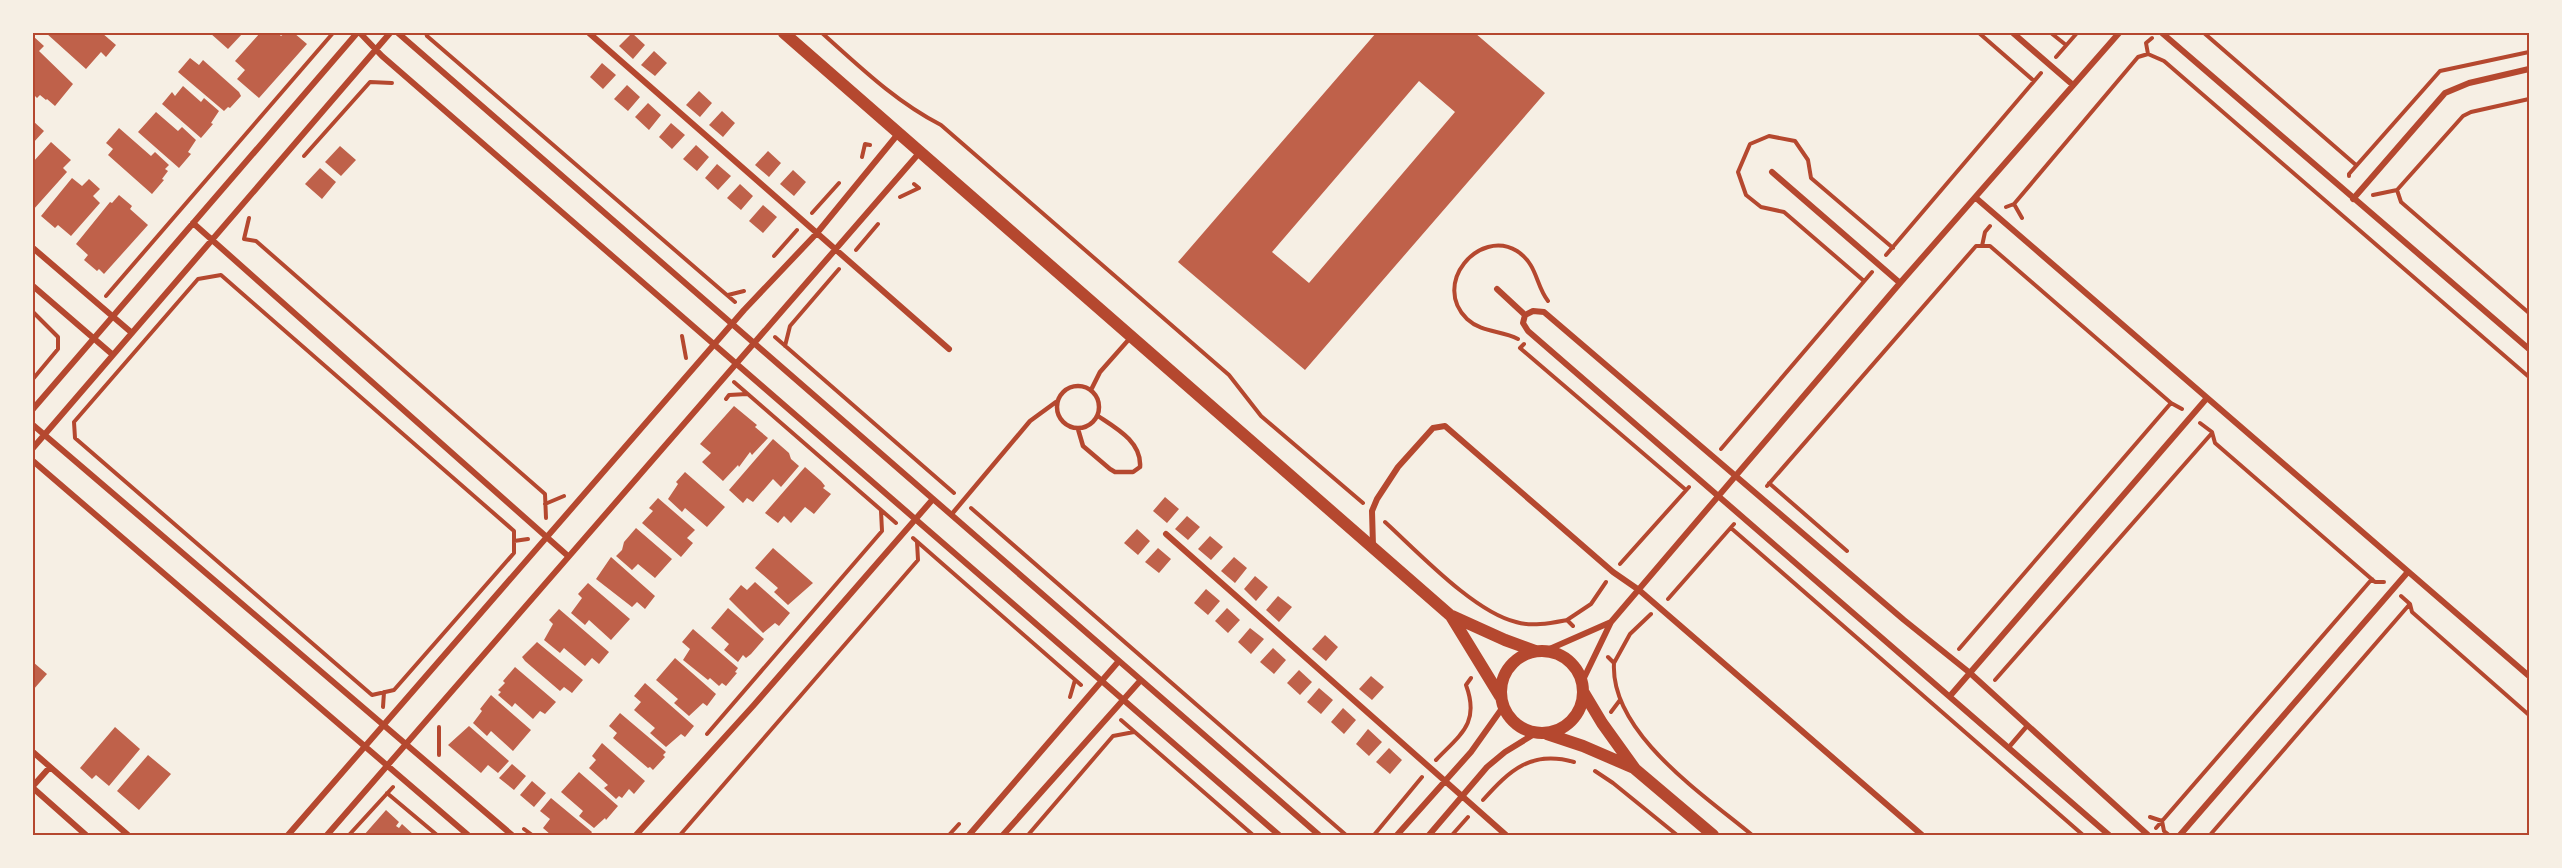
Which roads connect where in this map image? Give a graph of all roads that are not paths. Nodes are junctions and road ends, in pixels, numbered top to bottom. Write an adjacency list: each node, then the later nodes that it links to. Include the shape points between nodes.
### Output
1 (358, 33): 9 (street); 17 (street)
2 (390, 33): 9 (street)
3 (398, 33): 27 (street)
4 (589, 33): 18 (street)
5 (784, 33): 12 (main road)
6 (2013, 33): 11 (street)
7 (2119, 33): 11 (street)
8 (2162, 33): 16 (street)
9 (376, 50): 19 (street); 32 (street)
10 (2529, 69): 16 (street, via 2469,83 2445,93)
11 (2073, 85): 15 (street)
12 (898, 134): 13 (main road); 18 (street)
13 (920, 152): 21 (street); 29 (main road)
14 (1772, 172): 22 (street)
15 (1976, 198): 22 (street); 38 (street)
16 (2353, 199): 34 (street)
17 (193, 223): 19 (street); 26 (street)
18 (817, 233): 21 (street); 27 (street)
19 (212, 241): 28 (street); 53 (street)
20 (33, 248): 26 (street)
21 (835, 250): 31 (street); 33 (street)
22 (1900, 283): 47 (street)
23 (33, 286): 30 (street)
24 (1497, 289): 25 (street)
25 (1525, 315): 47 (street, via 1544,312); 48 (street, via 1523,323 1528,331)
26 (113, 317): 28 (street); 30 (street)
27 (733, 324): 31 (street); 32 (street)
28 (132, 333): 35 (street)
29 (1132, 336): 37 (lane, via 1100,372); 54 (main road)
30 (94, 338): 35 (street); 40 (street)
31 (754, 342): 36 (street); 49 (street)
32 (715, 344): 36 (street); 53 (street)
33 (949, 349)
34 (2529, 349)
35 (113, 355): 44 (street)
36 (737, 363): 51 (street); 55 (street)
37 (1091, 390): 39 (lane, via 1070,387); 41 (lane, via 1098,402)
38 (2207, 398): 56 (street); 62 (street)
39 (1056, 402): 43 (lane, via 1061,421); 50 (lane, via 1030,421)
40 (33, 409)
41 (1098, 416): 43 (lane, via 1090,426); 43 (lane, via 1130,440 1138,450 1140,467 1133,472 1110,469 1083,446)
42 (33, 425): 44 (street)
43 (1078, 429)
44 (44, 434): 45 (street); 70 (street)
45 (33, 448)
46 (33, 461): 74 (street)
47 (1736, 474): 48 (street); 62 (street)
48 (1717, 496): 57 (street); 67 (street)
49 (933, 499): 50 (street); 51 (street)
50 (951, 514): 61 (street)
51 (915, 519): 64 (street); 89 (street)
52 (1166, 534): 80 (street)
53 (547, 537): 55 (street); 70 (street)
54 (1373, 546): 57 (street, via 1372,511 1377,499 1428,433 1445,426 1613,572); 58 (main road)
55 (568, 556): 73 (street)
56 (2407, 573): 63 (street); 101 (street)
57 (1639, 590): 59 (street); 98 (street)
58 (1451, 616): 60 (main road); 69 (main road)
59 (1611, 622): 60 (street); 66 (street)
60 (1540, 651): 66 (main road, via 1565,657 1578,672); 69 (main road, via 1516,660 1508,668 1501,686)
61 (1118, 662): 64 (street); 65 (street)
62 (1970, 673): 67 (street); 71 (street)
63 (2529, 676)
64 (1101, 680): 68 (street); 90 (street)
65 (1140, 681): 68 (street); 93 (street)
66 (1583, 687): 72 (main road, via 1580,709 1569,724 1554,732); 79 (main road, via 1602,723)
67 (1950, 696): 75 (street)
68 (1123, 699): 91 (street); 92 (street)
69 (1502, 701): 72 (main road, via 1507,715 1520,728); 80 (street, via 1485,734)
70 (383, 726): 73 (street); 74 (street)
71 (2027, 726): 75 (lane); 100 (street)
72 (1540, 733): 79 (main road, via 1583,746); 82 (street, via 1505,752)
73 (405, 745): 77 (street); 88 (street)
74 (365, 747): 77 (street); 85 (street)
75 (2009, 747): 99 (street)
76 (33, 752): 78 (street)
77 (387, 765): 86 (street); 87 (street)
78 (50, 767): 81 (street); 84 (street)
79 (1635, 769): 97 (main road)
80 (1444, 780): 82 (street); 94 (street)
81 (33, 787): 83 (street)
82 (1461, 796): 95 (street); 96 (street)
83 (86, 835)
84 (128, 835)
85 (288, 835)
86 (327, 835)
87 (468, 835)
88 (512, 835)
89 (636, 835)
90 (969, 835)
91 (1003, 835)
92 (1279, 835)
93 (1319, 835)
94 (1397, 835)
95 (1429, 835)
96 (1506, 835)
97 (1713, 835)
98 (1922, 835)
99 (2109, 835)
100 (2149, 835)
101 (2180, 835)

